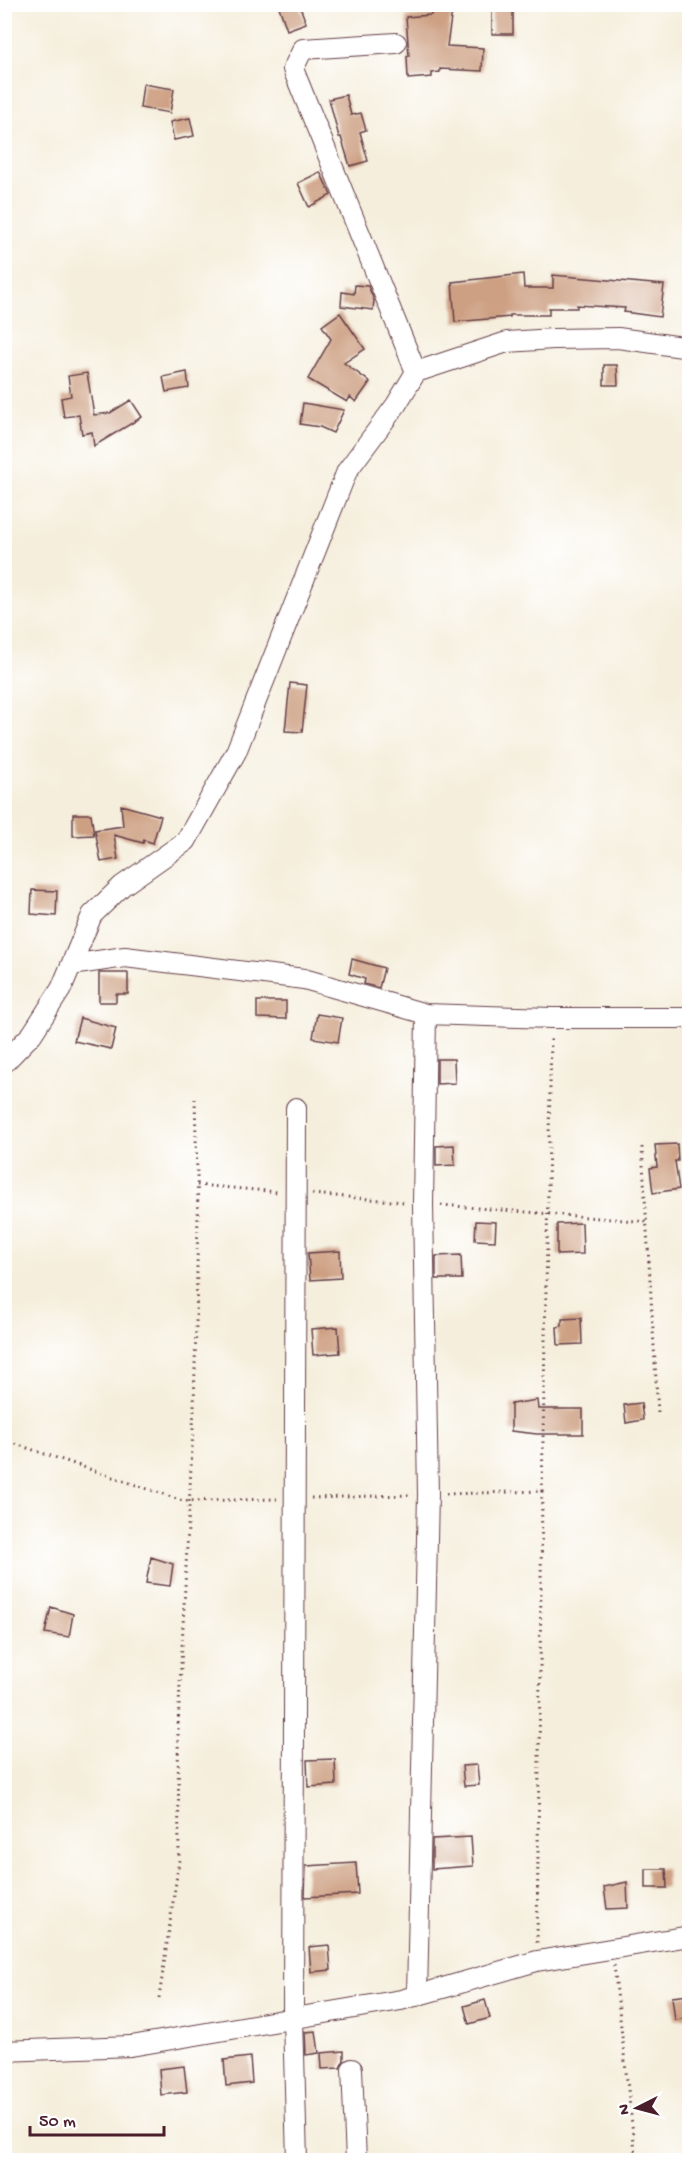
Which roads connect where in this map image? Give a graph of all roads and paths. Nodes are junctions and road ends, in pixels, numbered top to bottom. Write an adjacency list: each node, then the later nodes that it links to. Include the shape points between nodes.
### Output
1 (396, 43): 3 (street, via 303,49 293,69)
2 (690, 348): 3 (street, via 618,338 507,342)
3 (416, 372): 4 (street, via 347,471 236,752 186,841 123,886 92,915)
4 (71, 965): 5 (street, via 125,957 303,979); 8 (street, via 32,1034)
5 (426, 1014): 6 (street); 15 (street, via 423,1204)
6 (552, 1018): 7 (street); 14 (path)
7 (690, 1018)
8 (4, 1063)
9 (195, 1099): 17 (path, via 198,1211)
10 (296, 1108): 16 (street)
11 (642, 1147): 12 (path)
12 (657, 1413)
13 (4, 1440): 17 (path)
14 (542, 1491): 15 (path); 20 (path)
15 (428, 1494): 16 (path); 21 (street)
16 (295, 1498): 17 (path); 23 (street)
17 (188, 1501): 22 (path, via 178,1725 179,1860)
18 (690, 1936): 19 (street)
19 (612, 1948): 20 (street); 28 (path)
20 (537, 1961): 21 (street)
21 (417, 1996): 23 (street)
22 (159, 1998)
23 (292, 2019): 24 (street, via 131,2046); 26 (street)
24 (4, 2051)
25 (352, 2069): 27 (street)
26 (297, 2160)
27 (356, 2160)
28 (636, 2160)

